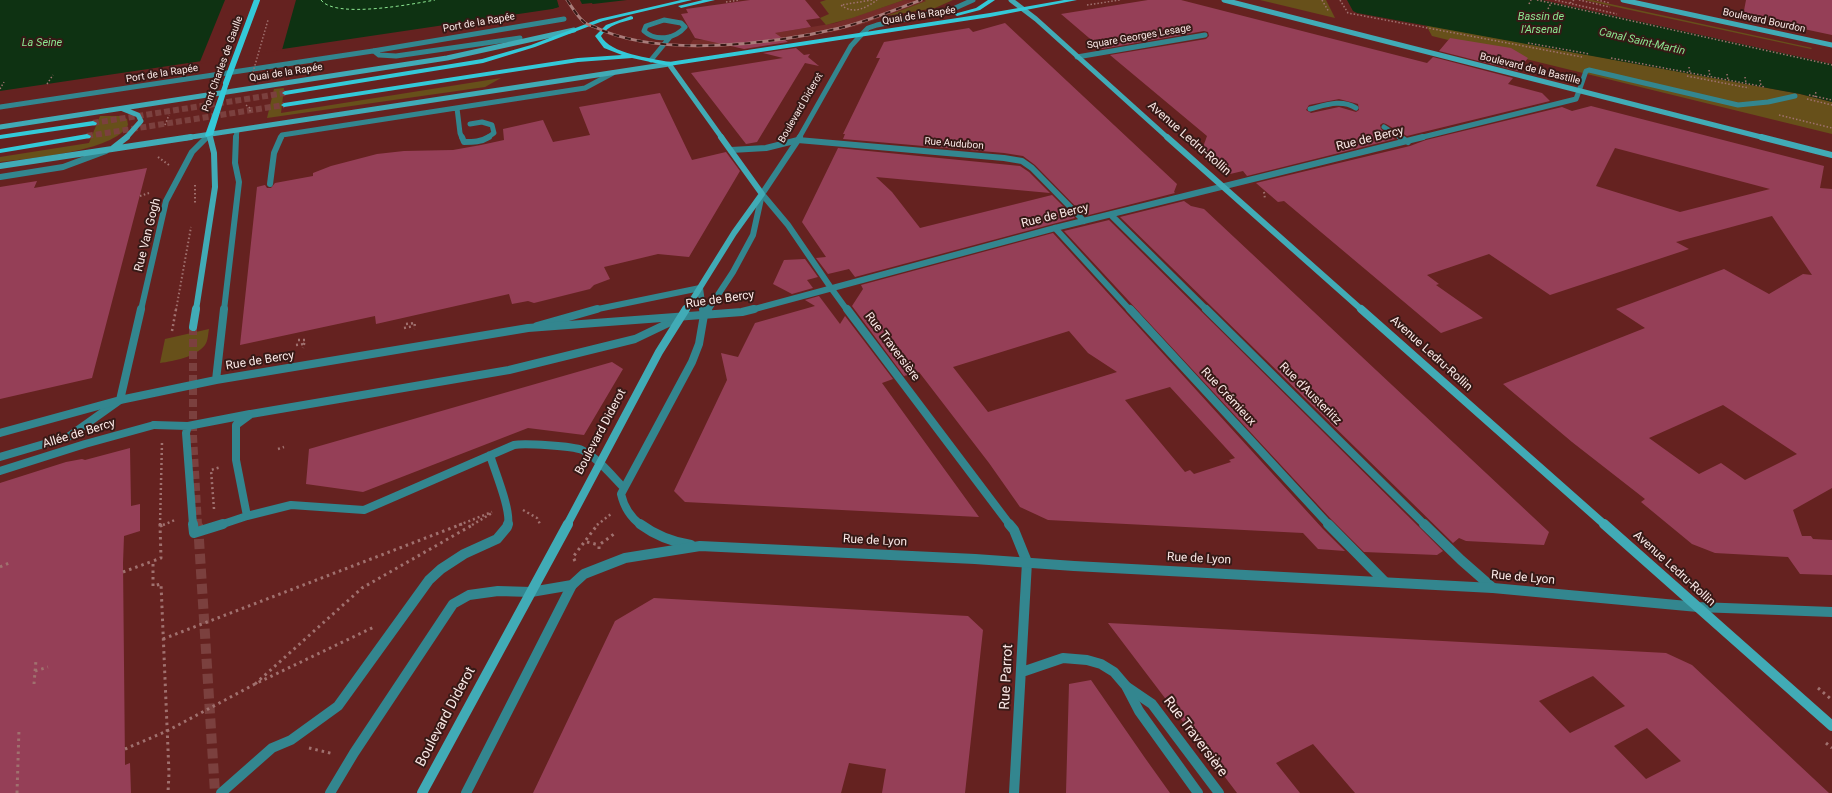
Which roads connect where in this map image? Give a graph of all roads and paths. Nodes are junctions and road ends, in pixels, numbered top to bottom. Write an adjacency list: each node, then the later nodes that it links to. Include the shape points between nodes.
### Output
1 (257, 0): 90 (main road, Pont Charles de Gaulle, bridge)
2 (689, 0): 36 (main road, Quai de la Rapée, via 620,14)
3 (712, 0): 58 (main road, via 638,16 611,25 598,36 600,42)
4 (872, 0): 16 (path)
5 (877, 0): 16 (path, via 870,6 853,11 845,10 841,5)
6 (973, 0): 40 (street, Quai de la Rapée, via 953,9 877,24)
7 (992, 0): 40 (main road, Quai de la Rapée, via 978,9)
8 (1074, 0): 21 (main road, Quai de la Rapée)
9 (1224, 0): 88 (main road, Boulevard de la Bastille)
10 (1322, 0): 28 (path)
11 (1531, 0): 19 (path)
12 (1537, 0): 18 (path)
13 (1558, 0): 14 (path, via 1572,3)
14 (1574, 0)
15 (1623, 0): 51 (main road, Boulevard Bourdon)
16 (850, 1)
17 (1012, 1): 21 (main road, Avenue Ledru-Rollin)
18 (1551, 3): 20 (path); 22 (path)
19 (1529, 4)
20 (1570, 7): 23 (path); 24 (path)
21 (1022, 9): 40 (main road, Quai de la Rapée); 61 (main road, Avenue Ledru-Rollin)
22 (1548, 9)
23 (1587, 11): 26 (path); 27 (path)
24 (1567, 12)
25 (270, 14): 79 (path, bridge)
26 (1585, 15)
27 (1605, 15): 30 (path); 31 (path)
28 (1331, 16)
29 (564, 19): 54 (street, Port de la Rapée)
30 (1622, 19): 32 (path); 33 (path)
31 (1603, 20)
32 (1620, 23)
33 (1640, 23): 34 (path); 35 (path)
34 (1657, 26): 37 (path); 38 (path)
35 (1637, 27)
36 (574, 30): 50 (main road, Quai de la Rapée); 91 (main road, Quai de la Rapée, via 483,61)
37 (1675, 30): 39 (path); 42 (path)
38 (1655, 31)
39 (1693, 34): 45 (path); 46 (path)
40 (861, 35): 66 (main road, Quai de la Rapée); 115 (street, Boulevard Diderot, via 851,46)
41 (1205, 35): 61 (street, Square Georges Lesage)
42 (1673, 35)
43 (670, 37): 43 (street, via 681,33 684,25 664,20 651,23 644,29 645,34 650,36); 63 (street)
44 (520, 38): 50 (street, Port de la Rapée)
45 (1711, 38): 48 (path); 49 (path)
46 (1691, 39)
47 (1528, 43): 57 (path)
48 (1710, 43)
49 (1731, 43): 52 (path); 53 (path)
50 (493, 45): 54 (street, Port de la Rapée, via 396,56 379,55); 90 (main road, Quai de la Rapée, via 447,58)
51 (1832, 45)
52 (1750, 47): 55 (path); 56 (path)
53 (1730, 48)
54 (374, 51): 97 (street, Port de la Rapée)
55 (1748, 51)
56 (1769, 51): 59 (path); 60 (path)
57 (1590, 54)
58 (632, 56): 63 (main road, Quai de la Rapée); 96 (main road, Quai de la Rapée, via 578,60)
59 (1768, 56)
60 (1789, 56): 64 (path); 65 (path)
61 (1077, 57): 127 (main road, Avenue Ledru-Rollin)
62 (1605, 57): 74 (path)
63 (651, 60): 66 (main road, Quai de la Rapée)
64 (1788, 60)
65 (1808, 60): 67 (path); 68 (path)
66 (669, 64): 73 (main road, Quai de la Rapée); 119 (main road, Rue Traversière)
67 (1829, 64): 69 (path); 72 (path)
68 (1808, 65)
69 (1832, 65)
70 (1689, 67): 74 (path)
71 (1709, 70): 77 (path)
72 (1828, 70)
73 (613, 73): 99 (street, Quai de la Rapée, via 586,88); 106 (main road, Quai de la Rapée)
74 (1690, 73): 77 (path)
75 (1727, 74): 80 (path)
76 (53, 75): 84 (path)
77 (1710, 77): 80 (path)
78 (1745, 77): 83 (path)
79 (250, 79)
80 (1728, 80): 83 (path)
81 (1760, 80): 85 (path)
82 (4, 82): 87 (path)
83 (1746, 83): 85 (path)
84 (47, 84)
85 (1761, 86): 86 (path)
86 (1767, 87)
87 (0, 89)
88 (1579, 91): 93 (street, via 1586,71 1589,70 1738,105); 116 (street, Rue de Bercy, via 1576,99); 121 (main road, Boulevard de la Bastille)
89 (1816, 91): 94 (path)
90 (223, 92): 98 (main road, Quai de la Rapée); 111 (main road, Pont Charles de Gaulle)
91 (285, 93)
92 (1808, 95): 94 (path)
93 (1795, 96)
94 (1815, 97): 95 (path)
95 (1832, 100)
96 (284, 105)
97 (0, 107)
98 (121, 108): 105 (main road, Quai de la Rapée); 117 (main road, via 138,114 141,121 125,140)
99 (457, 108): 104 (street, via 460,133 464,142 486,140 494,133 492,125 482,122); 112 (street, Quai de la Rapée)
100 (1356, 108): 101 (street, via 1340,103)
101 (1310, 109)
102 (1774, 114): 109 (path)
103 (93, 123): 114 (main road)
104 (470, 124)
105 (9, 125): 107 (street)
106 (278, 125): 110 (main road, Quai de la Rapée); 112 (street)
107 (0, 126)
108 (1384, 127): 116 (street)
109 (1832, 128)
110 (237, 131): 111 (main road, Quai de la Rapée); 149 (street, via 234,161 239,182)
111 (209, 135): 117 (main road, Quai de la Rapée); 141 (main road, via 214,153 215,187); 150 (street, Rue Van Gogh, via 192,152 166,200)
112 (282, 135): 125 (street, via 274,153)
113 (87, 136): 118 (main road)
114 (0, 137)
115 (798, 140): 119 (street, via 766,148); 129 (street, Boulevard Diderot); 134 (street, Rue Audubon, via 1022,161)
116 (1408, 142): 127 (street, Rue de Bercy)
117 (111, 149): 122 (main road, Quai de la Rapée); 124 (street, Quai de la Rapée, via 63,167)
118 (0, 150)
119 (731, 150): 129 (main road, Rue Traversière)
120 (153, 153): 123 (path, via 169,165)
121 (1832, 155)
122 (0, 166)
123 (168, 170)
124 (0, 177)
125 (270, 184)
126 (195, 185): 131 (path)
127 (1225, 187): 132 (street, Rue de Bercy); 185 (main road, Avenue Ledru-Rollin)
128 (149, 193): 130 (path)
129 (762, 194): 136 (main road, Boulevard Diderot); 137 (street, Rue Traversière, via 788,225); 138 (street, Boulevard Diderot, via 753,236)
130 (140, 196)
131 (196, 205)
132 (1111, 214): 134 (street, Rue de Bercy); 183 (street, Rue d'Austerlitz, via 1461,560)
133 (193, 220): 144 (path)
134 (1084, 221): 135 (street, Rue de Bercy)
135 (1055, 228): 137 (street, Rue de Bercy); 181 (street, Rue Crémieux, via 1358,556)
136 (700, 288): 138 (street, Boulevard Diderot); 139 (main road, Boulevard Diderot); 143 (street, Rue de Bercy, via 606,306)
137 (831, 288): 138 (street, Rue de Bercy, via 742,312); 176 (street, Rue Traversière, via 1014,530)
138 (704, 315): 139 (street, Rue de Bercy); 162 (street, Boulevard Diderot, via 699,344 692,362)
139 (681, 318): 143 (street, Rue de Bercy); 151 (street, Allée de Bercy, via 635,339 509,370); 159 (main road, Boulevard Diderot, via 659,352)
140 (406, 324): 142 (path, via 415,323 414,328)
141 (193, 327)
142 (404, 328)
143 (528, 328): 149 (street, Rue de Bercy)
144 (172, 331)
145 (298, 340): 146 (path, via 305,340)
146 (304, 344): 147 (path); 148 (path)
147 (296, 345)
148 (303, 348)
149 (216, 380): 150 (street, Rue de Bercy)
150 (120, 400): 153 (street, Rue de Bercy); 158 (street, via 68,437)
151 (251, 414): 152 (street, Allée de Bercy); 165 (street, via 236,425 234,438 239,482)
152 (188, 426): 161 (street, Allée de Bercy, via 154,425); 165 (street, via 186,433 194,533)
153 (0, 433)
154 (163, 439): 169 (path, via 160,451)
155 (284, 447): 156 (path)
156 (278, 449)
157 (490, 455): 159 (street, via 514,445 532,443 582,450); 165 (street, via 364,510 291,505); 202 (street, via 506,506 507,527 497,539 464,554 441,568 429,580 338,706 291,740 272,748)
158 (0, 456)
159 (599, 463): 162 (street); 184 (main road, Boulevard Diderot)
160 (223, 466): 163 (path, via 211,470)
161 (0, 471)
162 (624, 488): 173 (street, Boulevard Diderot, via 621,500 624,508 645,528 681,544)
163 (214, 508)
164 (519, 508): 168 (path, via 537,518)
165 (247, 516)
166 (602, 519): 179 (path, via 573,557)
167 (175, 520): 169 (path)
168 (540, 524)
169 (160, 526): 175 (path, via 161,558)
170 (614, 534): 172 (path)
171 (587, 542): 172 (path)
172 (598, 545): 174 (path)
173 (700, 546): 176 (street, Rue de Lyon); 182 (street, Rue de Lyon, via 625,558 584,574)
174 (600, 552)
175 (153, 561): 180 (path); 188 (path, via 153,586 161,584)
176 (1027, 562): 181 (street, Rue de Lyon); 192 (street, Rue Parrot)
177 (9, 563): 178 (path)
178 (0, 567)
179 (578, 567)
180 (123, 572)
181 (1385, 582): 183 (street, Rue de Lyon)
182 (572, 585): 184 (street); 205 (street)
183 (1493, 588): 185 (street, Rue de Lyon)
184 (531, 592): 203 (street, via 498,591 469,594 453,604); 204 (main road, Boulevard Diderot)
185 (1698, 607): 186 (street, Rue de Lyon); 196 (main road, Avenue Ledru-Rollin)
186 (1832, 612)
187 (380, 624): 194 (path)
188 (163, 639): 194 (path, via 499,509 362,588); 198 (path)
189 (36, 660): 191 (path)
190 (48, 667): 191 (path)
191 (35, 671): 193 (path)
192 (1022, 672): 195 (street, Rue Traversière, via 1063,658 1088,660 1114,672); 206 (street, Rue Parrot)
193 (34, 684)
194 (255, 684): 198 (path)
195 (1126, 686): 207 (street, Rue Traversière, via 1139,711); 208 (street, Rue Traversière, via 1152,704)
196 (1832, 726)
197 (19, 729): 200 (path)
198 (167, 731): 199 (path); 201 (path)
199 (125, 749)
200 (17, 793)
201 (168, 793)
202 (221, 793)
203 (330, 793)
204 (422, 793)
205 (466, 793)
206 (1014, 793)
207 (1198, 793)
208 (1219, 793)

